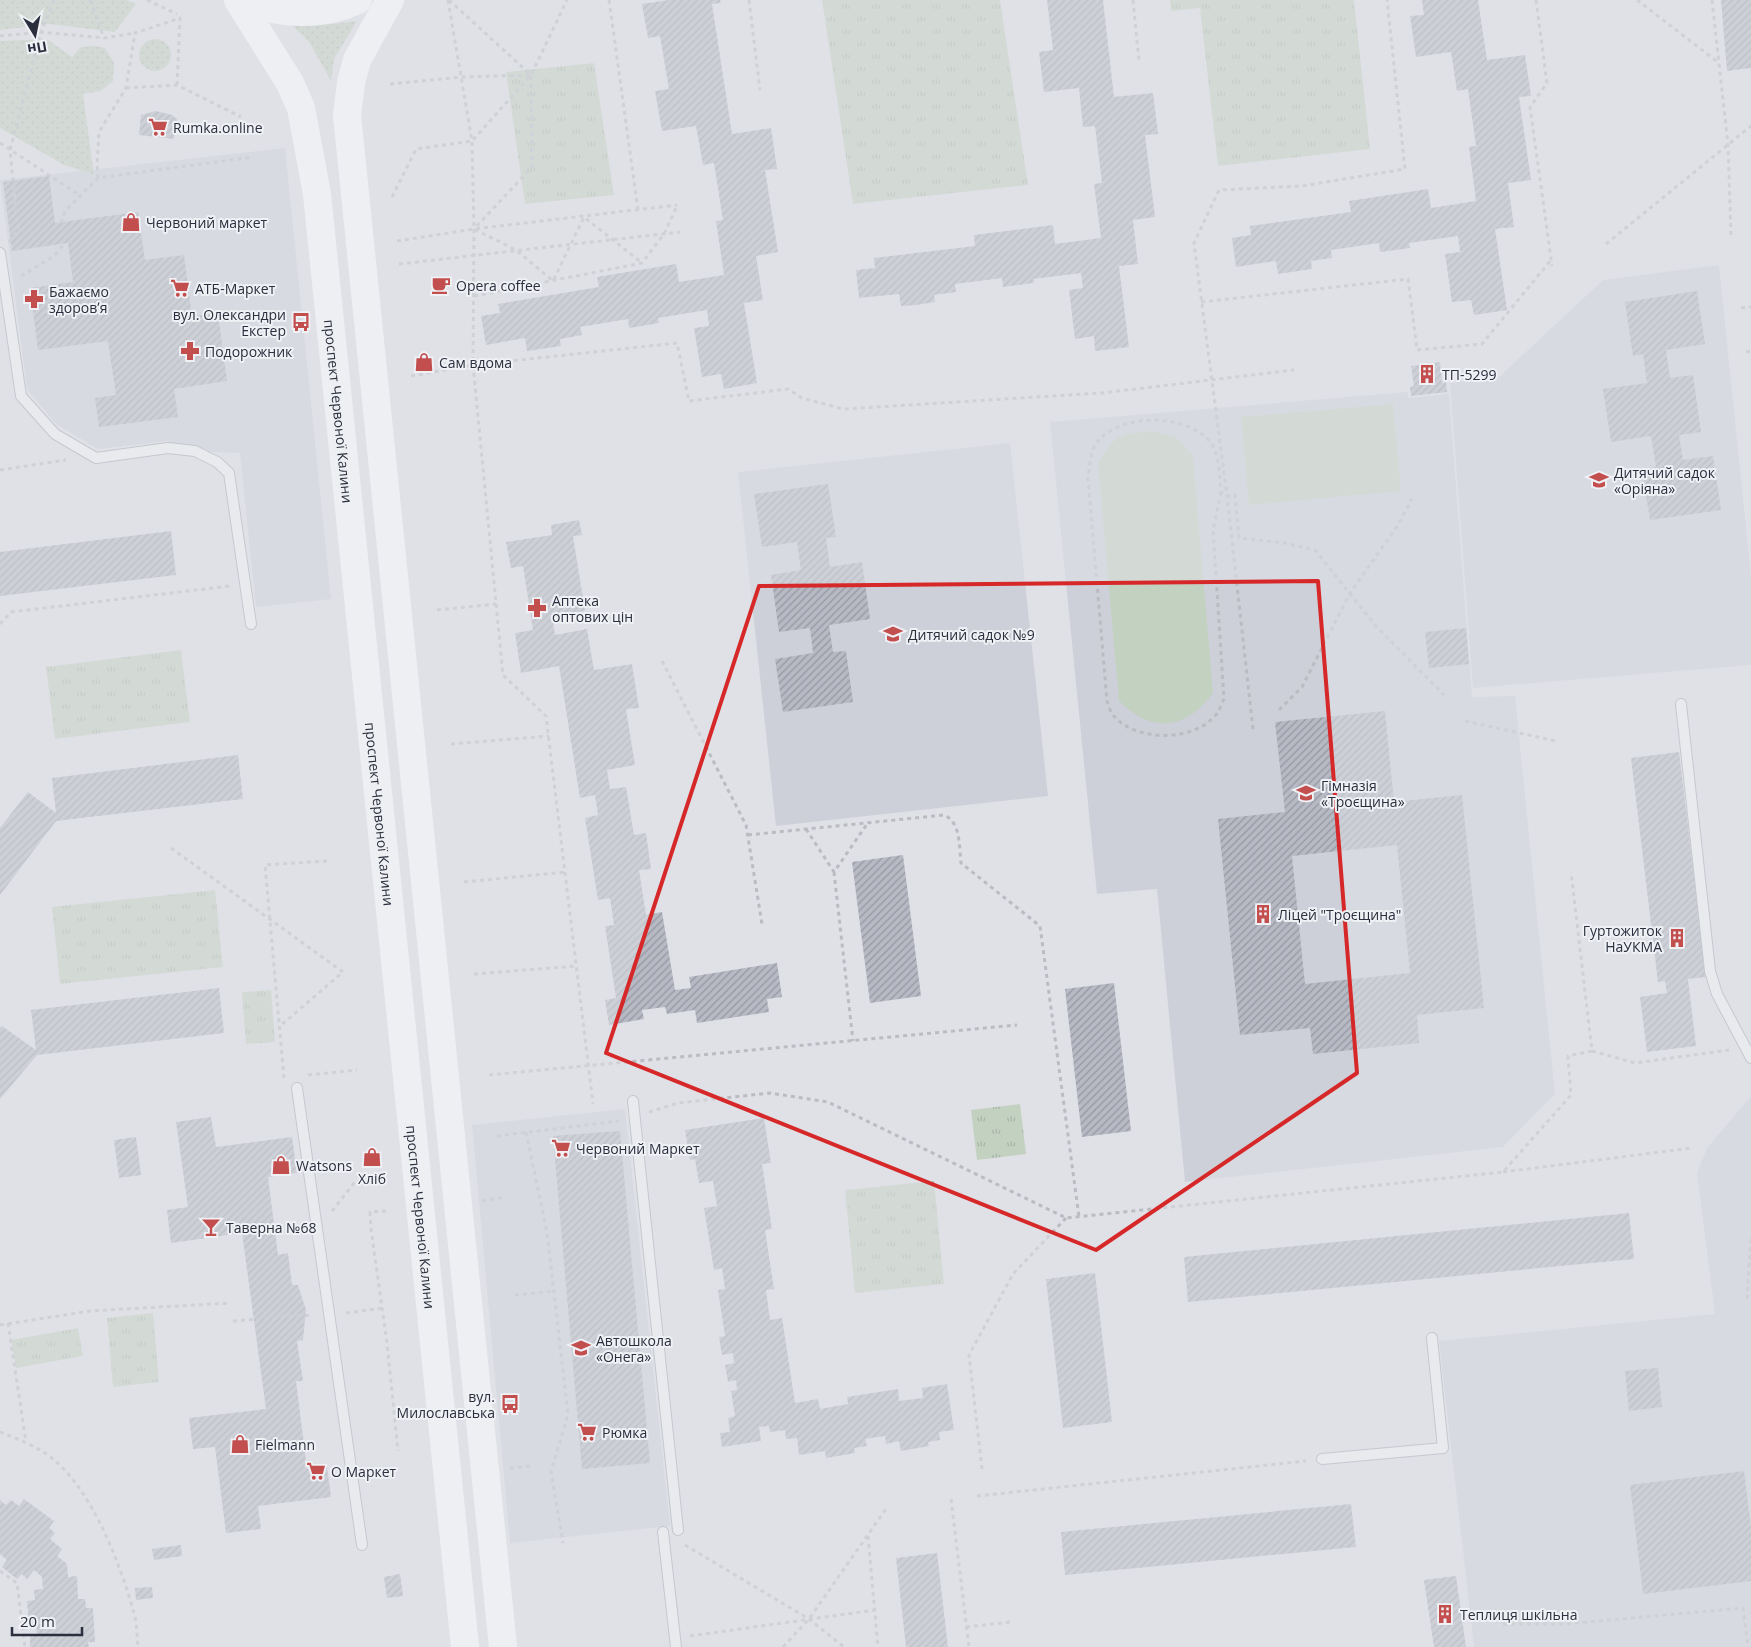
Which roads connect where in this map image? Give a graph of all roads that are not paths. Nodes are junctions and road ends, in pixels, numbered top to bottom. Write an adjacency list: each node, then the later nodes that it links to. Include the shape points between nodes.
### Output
1 (238, 0): 17 (main road, проспект Червоної Калини, via 290,82 301,108 317,194)
2 (244, 0): 3 (main road, via 290,13 320,12)
3 (358, 0)
4 (390, 0): 18 (main road, via 357,60 351,83 348,125)
5 (0, 253): 6 (lane, via 21,396 55,434 96,458 168,448 195,451 217,462 229,473)
6 (252, 624)
7 (1681, 704): 8 (lane, via 1710,971 1717,994)
8 (1751, 1058)
9 (297, 1088): 15 (lane)
10 (633, 1101): 13 (lane)
11 (1432, 1338): 12 (lane, via 1443,1448)
12 (1322, 1460)
13 (678, 1530)
14 (663, 1532): 16 (lane)
15 (362, 1545)
16 (675, 1642)
17 (465, 1647)
18 (503, 1647)

